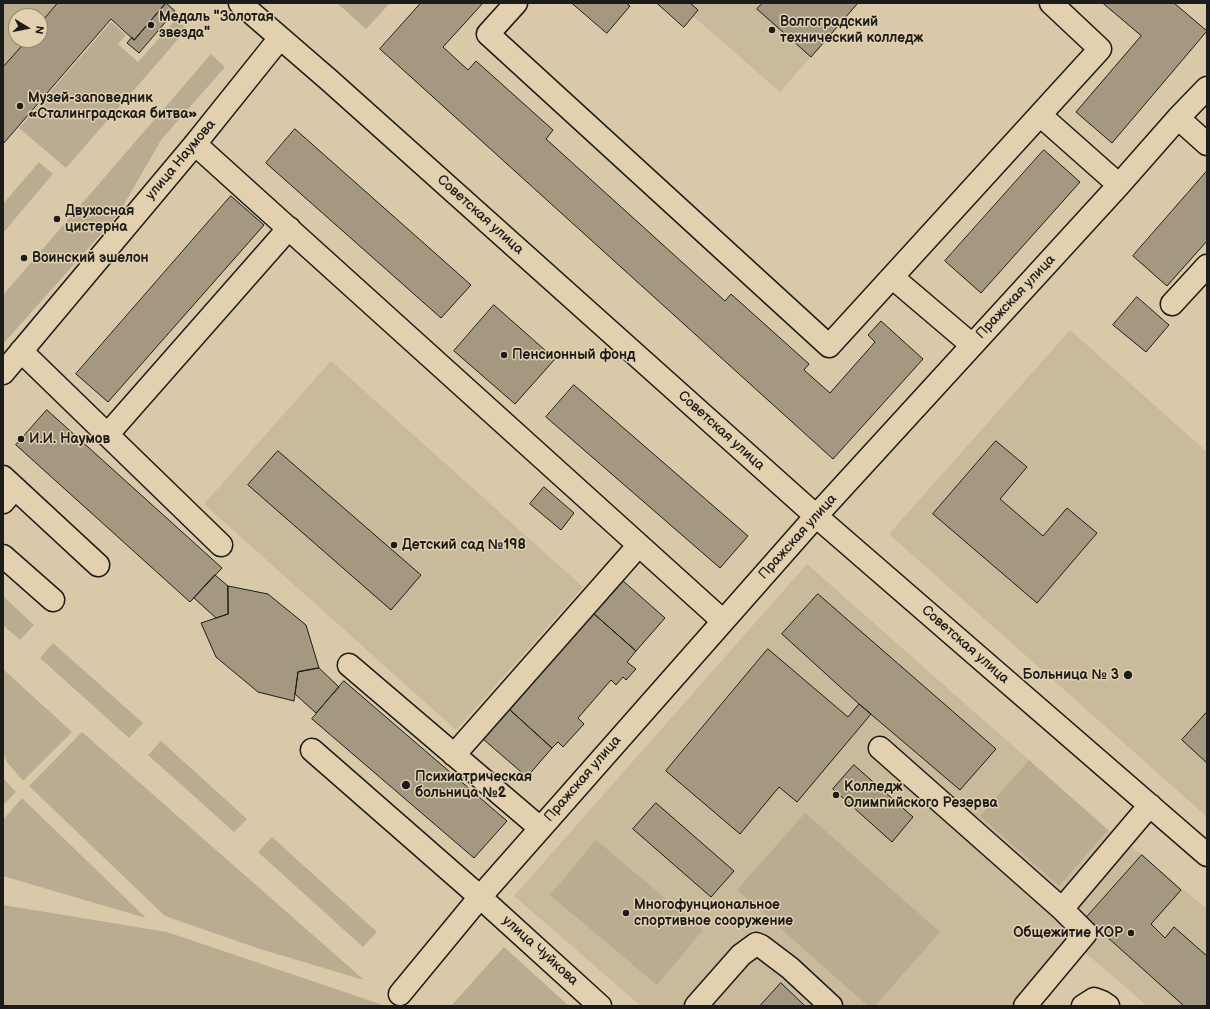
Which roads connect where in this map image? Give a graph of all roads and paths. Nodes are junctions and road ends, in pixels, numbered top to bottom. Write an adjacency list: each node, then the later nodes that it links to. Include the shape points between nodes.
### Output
1 (516, 3): 13 (street, via 488,34 829,346)
2 (1051, 3): 6 (street, via 1100,49)
3 (253, 7): 4 (street, Советская улица)
4 (280, 38): 8 (street, улица Наумова); 20 (street, Советская улица)
5 (1207, 88): 7 (street, Пражская улица)
6 (1040, 115): 10 (street); 13 (street)
7 (1178, 118): 9 (street); 10 (street, Пражская улица)
8 (195, 144): 11 (street); 16 (street, улица Наумова)
9 (1207, 144)
10 (1119, 185): 15 (street, Пражская улица)
11 (289, 228): 18 (street); 22 (street)
12 (1207, 266): 14 (street)
13 (892, 277): 15 (street)
14 (1172, 304)
15 (972, 345): 20 (street, Пражская улица)
16 (21, 351): 17 (street, улица Наумова); 18 (street)
17 (3, 373)
18 (107, 434): 21 (street)
19 (7, 489): 24 (street)
20 (816, 516): 26 (street, Пражская улица); 31 (street, Советская улица)
21 (221, 545)
22 (640, 545): 26 (street); 30 (street)
23 (3, 556): 25 (street)
24 (98, 565)
25 (53, 600)
26 (723, 621): 32 (street, Пражская улица)
27 (349, 665): 30 (street)
28 (880, 748): 35 (street)
29 (312, 750): 34 (street, улица Чуйкова)
30 (454, 755): 32 (street)
31 (1150, 805): 33 (street, Советская улица); 35 (street)
32 (540, 828): 34 (street, Пражская улица)
33 (1207, 855)
34 (480, 896): 36 (street, Пражская улица); 37 (street, улица Чуйкова)
35 (1062, 909): 40 (street, via 1086,933)
36 (400, 994)
37 (600, 1006)
38 (696, 1006): 39 (street, via 741,955 756,944 790,968)
39 (831, 1006)
40 (1025, 1006)
41 (1083, 1006): 42 (street, via 1094,1000)
42 (1108, 1006)

